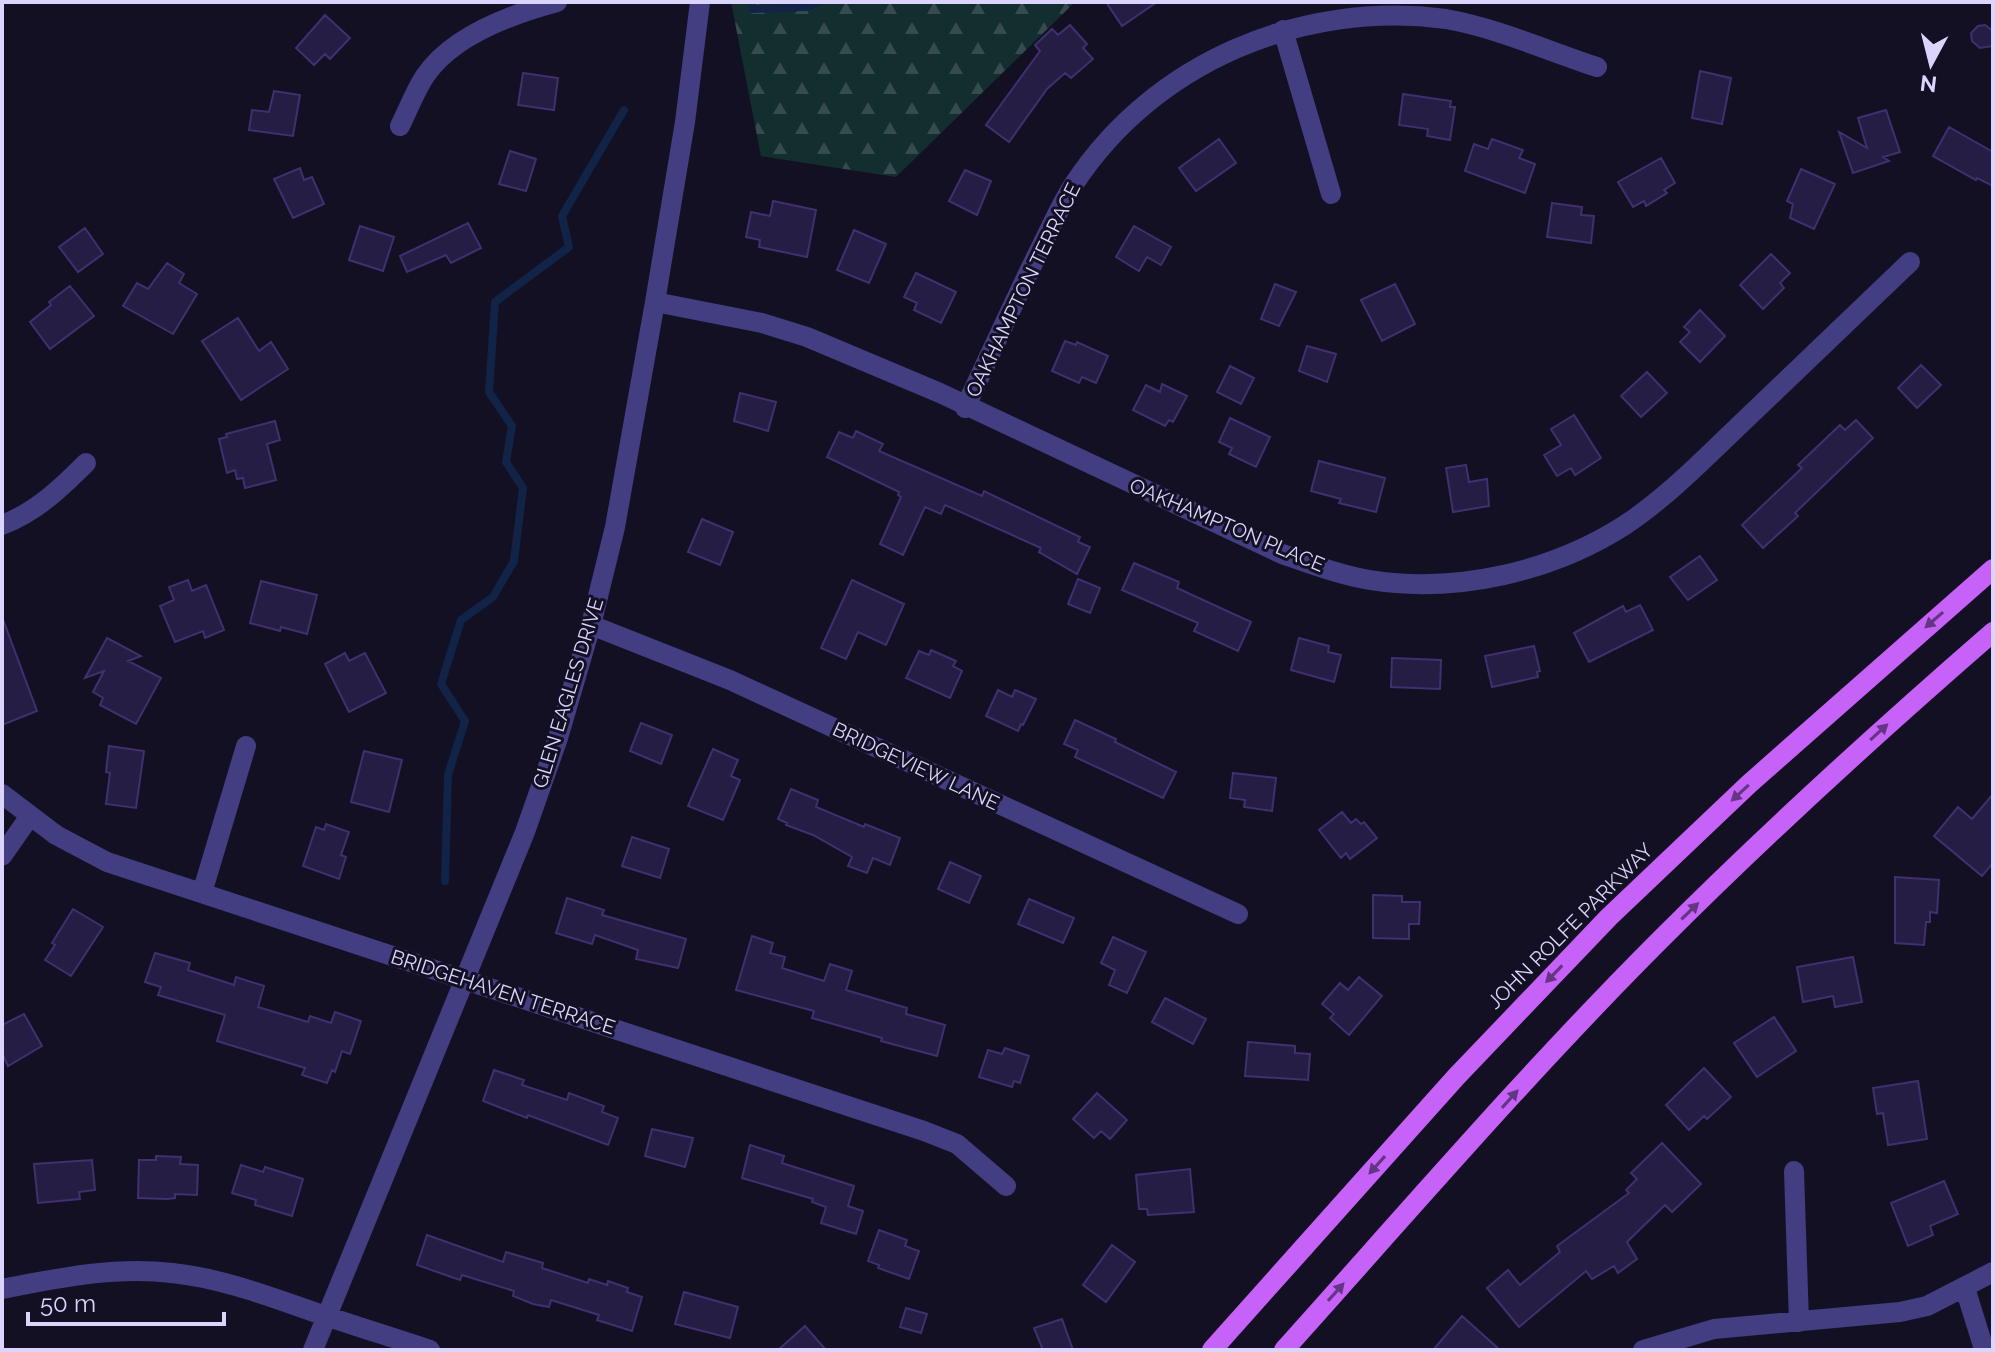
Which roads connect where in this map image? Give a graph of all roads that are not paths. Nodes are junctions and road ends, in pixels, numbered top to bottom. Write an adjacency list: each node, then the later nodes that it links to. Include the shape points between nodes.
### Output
1 (557, 2): 5 (street, via 489,28 442,57 425,76)
2 (700, 2): 8 (street, GLEN EAGLES DRIVE)
3 (1283, 30): 4 (street, OAKHAMPTON TERRACE, via 1377,13 1424,17 1449,20); 6 (street); 9 (street, OAKHAMPTON TERRACE, via 1182,74 1130,115 1097,151 1072,186)
4 (1597, 67)
5 (400, 126)
6 (1331, 194)
7 (1910, 262): 9 (street, OAKHAMPTON PLACE, via 1670,490 1625,525 1573,553 1494,578 1403,584 1325,569)
8 (655, 302): 9 (street, OAKHAMPTON PLACE, via 807,337); 13 (street, GLEN EAGLES DRIVE, via 615,527)
9 (965, 408)
10 (86, 463): 11 (street, via 44,502)
11 (2, 525)
12 (1993, 569): 32 (main road, JOHN ROLFE PARKWAY, one-way to 32, via 1749,784 1609,917 1456,1077)
13 (591, 625): 20 (street, BRIDGEVIEW LANE, via 730,680); 21 (street, GLEN EAGLES DRIVE, via 525,832)
14 (1993, 632): 33 (main road, one-way to 14, via 1660,940 1886,725)
15 (246, 746): 19 (street)
16 (2, 794): 17 (street, BRIDGEHAVEN TERRACE)
17 (30, 816): 18 (street); 19 (street, BRIDGEHAVEN TERRACE, via 107,862)
18 (2, 856)
19 (202, 893): 21 (street, BRIDGEHAVEN TERRACE)
20 (1238, 914)
21 (464, 980): 23 (street, BRIDGEHAVEN TERRACE, via 924,1131 957,1144); 27 (street, GLEN EAGLES DRIVE)
22 (1794, 1171): 28 (street)
23 (1006, 1186)
24 (1993, 1272): 25 (street)
25 (1965, 1288): 28 (street, via 1900,1312); 29 (street)
26 (2, 1289): 27 (street, via 130,1270 172,1273 214,1280)
27 (327, 1317): 30 (street, GLEN EAGLES DRIVE); 31 (street)
28 (1799, 1322): 34 (street, via 1714,1329)
29 (1984, 1349)
30 (313, 1350)
31 (430, 1350)
32 (1212, 1350)
33 (1284, 1350)
34 (1643, 1350)

